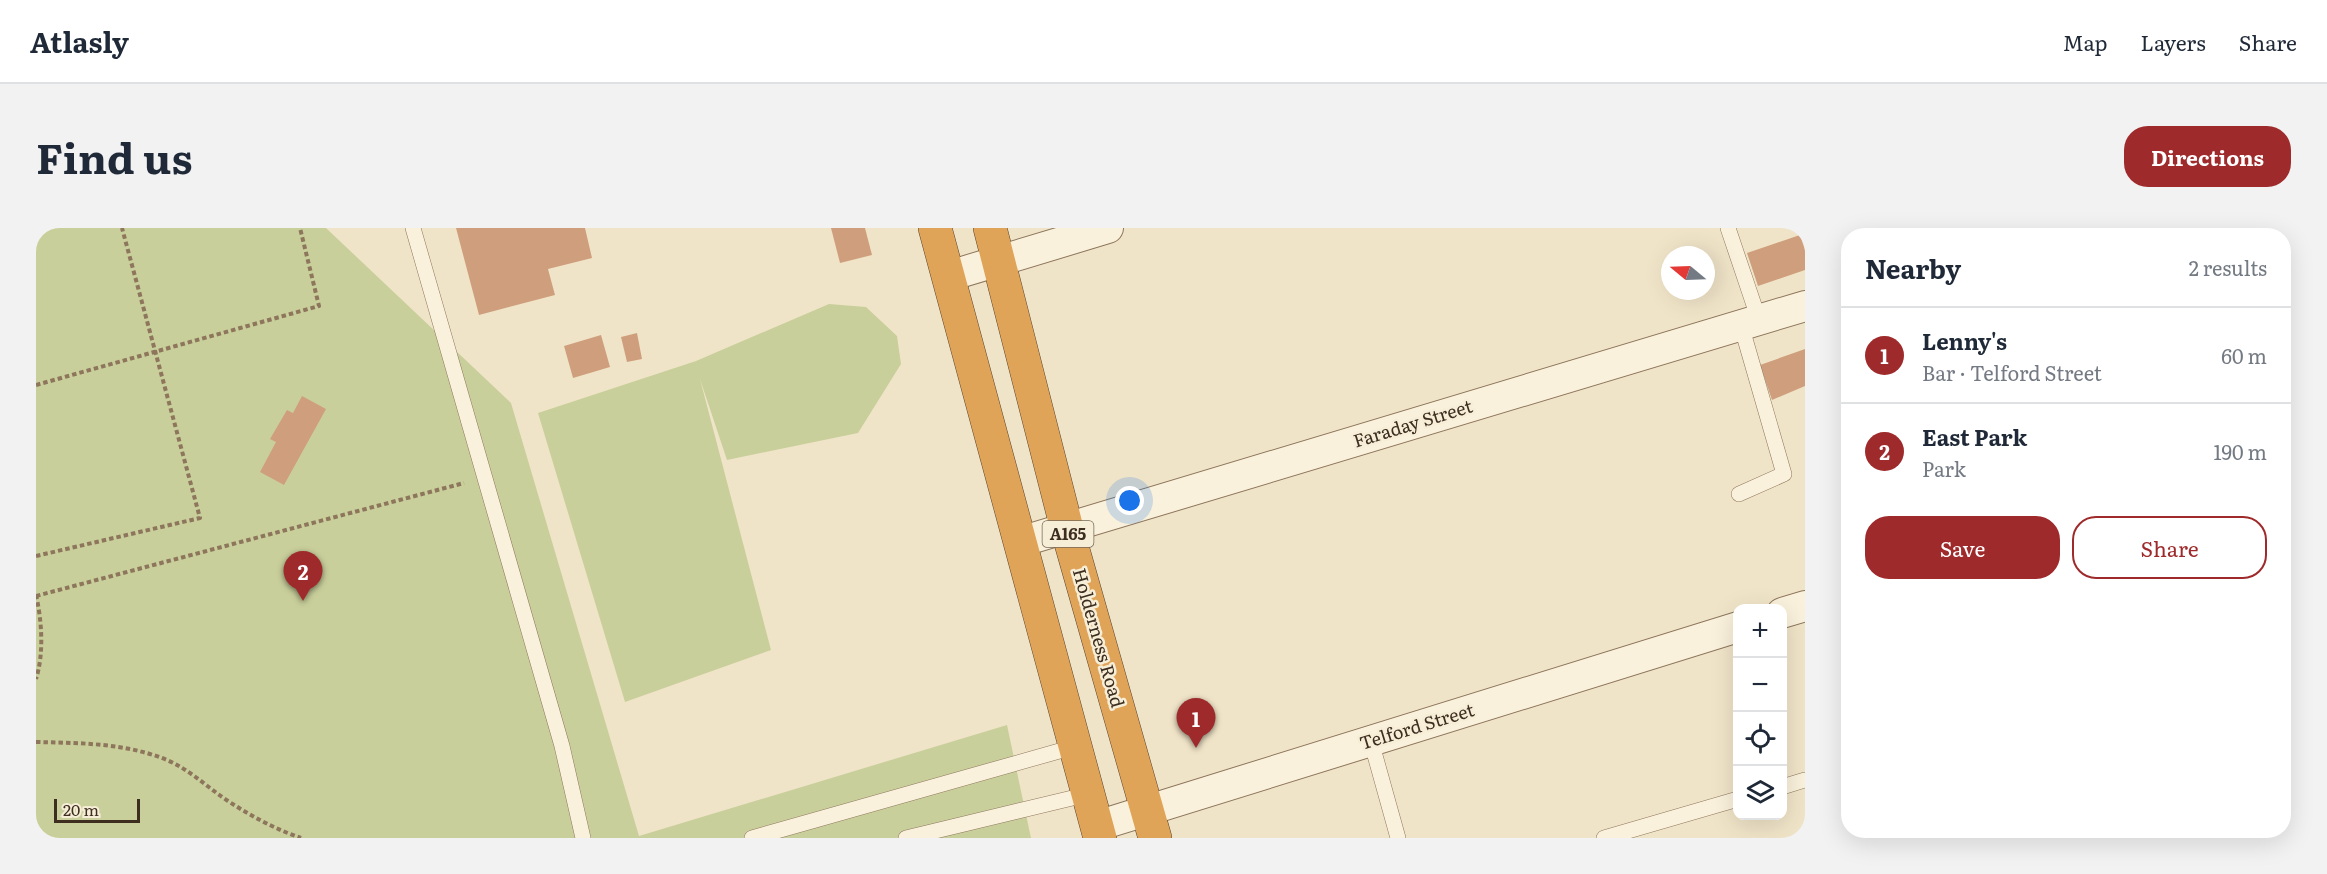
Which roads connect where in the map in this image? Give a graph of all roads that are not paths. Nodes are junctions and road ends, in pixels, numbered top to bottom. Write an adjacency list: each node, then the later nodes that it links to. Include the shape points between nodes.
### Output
1 (413, 228): 24 (lane, via 562,746)
2 (935, 228): 7 (highway, A165)
3 (990, 228): 6 (highway, Holderness Road / A165)
4 (1108, 228): 6 (street)
5 (1728, 228): 9 (lane)
6 (999, 261): 7 (street); 11 (highway, Holderness Road / A165)
7 (948, 276): 12 (highway, A165)
8 (1805, 306): 9 (street, Faraday Street)
9 (1750, 323): 10 (lane, via 1784,474); 11 (street, Faraday Street)
10 (1739, 494)
11 (1067, 529): 12 (street, Faraday Street); 22 (highway, Holderness Road / A165)
12 (1020, 542): 17 (highway, A165)
13 (1805, 606): 14 (street)
14 (1787, 611)
15 (1733, 628): 16 (street, Telford Street)
16 (1371, 741): 22 (street, Telford Street); 27 (lane)
17 (1077, 746): 20 (highway, A165); 25 (lane)
18 (1805, 780): 19 (lane)
19 (1787, 785)
20 (1089, 794): 23 (highway, A165); 26 (lane)
21 (1733, 800): 28 (lane)
22 (1151, 824): 23 (street, Telford Street)
23 (1099, 832)
24 (584, 838)
25 (752, 838)
26 (906, 838)
27 (1398, 838)
28 (1604, 838)

